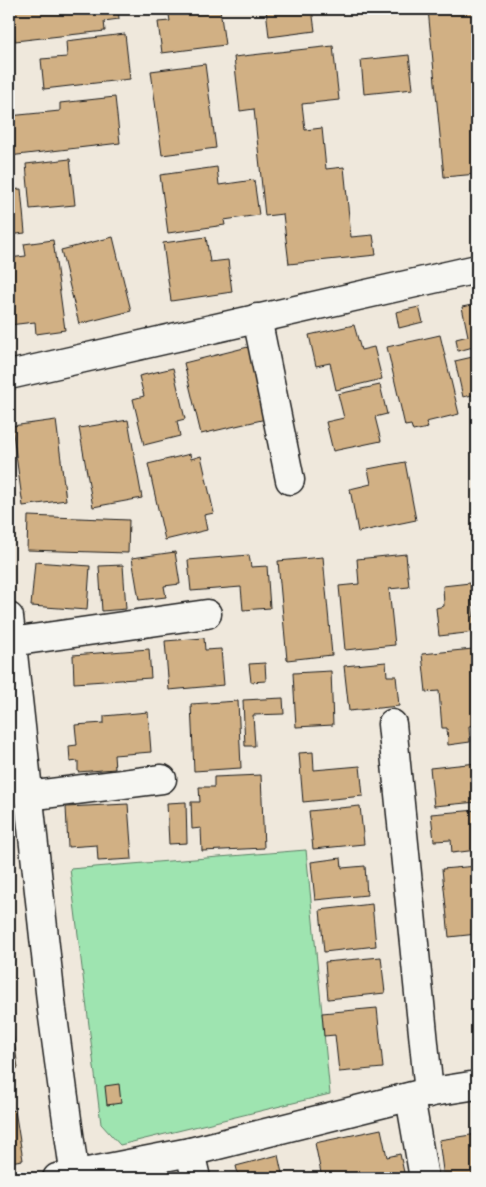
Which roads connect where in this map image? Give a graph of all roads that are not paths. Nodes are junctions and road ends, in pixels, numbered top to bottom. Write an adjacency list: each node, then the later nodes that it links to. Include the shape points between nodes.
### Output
1 (477, 269): 2 (street)
2 (257, 318): 3 (street); 4 (street)
3 (9, 375)
4 (290, 480)
5 (208, 614): 6 (street)
6 (10, 629): 9 (street)
7 (392, 724): 11 (street)
8 (162, 779): 9 (street)
9 (28, 796): 13 (street)
10 (477, 1085): 11 (street)
11 (419, 1095): 12 (street); 15 (street)
12 (190, 1152): 13 (street); 14 (street)
13 (68, 1177)
14 (196, 1178)
15 (424, 1178)

